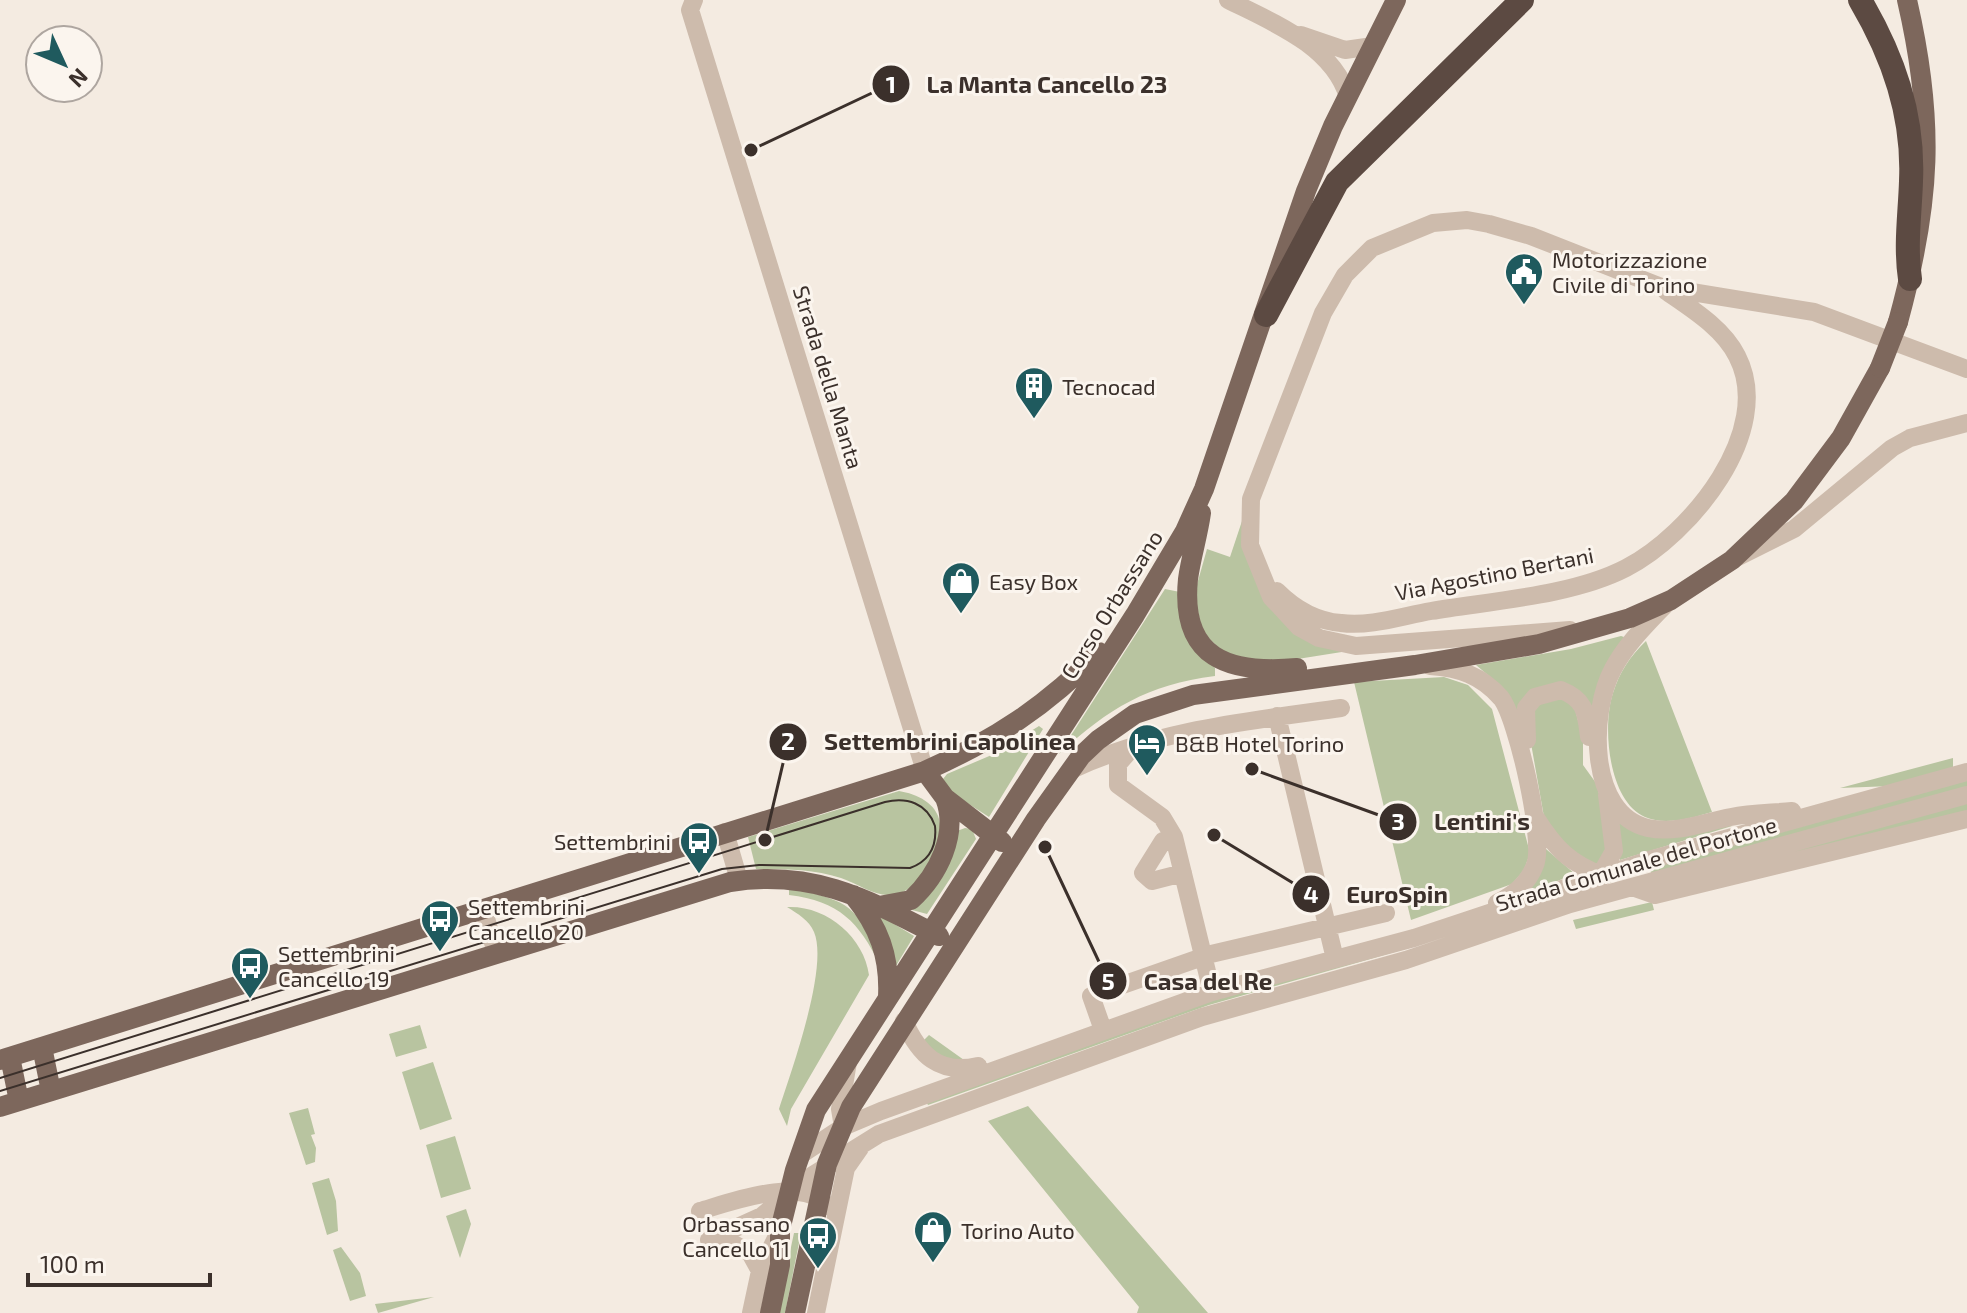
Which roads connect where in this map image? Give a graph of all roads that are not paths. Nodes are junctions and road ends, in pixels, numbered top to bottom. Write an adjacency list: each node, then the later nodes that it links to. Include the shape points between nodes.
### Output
1 (694, 0): 27 (street, Strada della Manta, via 690,10)
2 (1228, 0): 7 (street)
3 (1396, 0): 8 (main road, Corso Orbassano)
4 (1522, 0): 12 (highway, via 1337,182)
5 (1860, 0): 10 (highway, via 1894,67 1907,118)
6 (1907, 0): 10 (main road, via 1920,56 1928,156)
7 (1287, 30): 8 (street, via 1345,50); 9 (street, via 1335,69)
8 (1373, 46): 9 (main road, Corso Orbassano)
9 (1348, 97): 12 (main road, Corso Orbassano, via 1306,191)
10 (1910, 279): 16 (main road, bridge, via 1880,368 1847,428 1794,501)
11 (1661, 287): 13 (street, Via Agostino Bertani, via 1814,312); 17 (street, Via Agostino Bertani, via 1531,236 1467,220 1433,223 1372,248 1345,275 1323,313 1251,499 1250,545); 17 (street, Via Agostino Bertani, via 1727,340 1746,378 1746,420 1739,444 1711,490 1631,566 1571,586 1360,624 1332,622 1305,612)
12 (1266, 315): 15 (main road, Corso Orbassano)
13 (1967, 369)
14 (1967, 423): 16 (street, via 1892,448 1794,529)
15 (1204, 489): 19 (main road, Corso Orbassano); 21 (main road, via 1187,595 1195,636 1218,660 1235,668 1271,670)
16 (1732, 560): 18 (main road)
17 (1262, 574): 20 (street, Via Agostino Bertani, via 1284,614 1299,627 1338,644)
18 (1671, 600): 20 (main road); 29 (street, via 1624,652 1605,687 1598,729)
19 (1135, 615): 27 (main road, via 1026,718); 38 (main road, Corso Orbassano)
20 (1600, 628): 21 (main road, via 1539,644)
21 (1491, 649): 22 (main road)
22 (1415, 665): 26 (main road, via 1159,703 1116,724); 30 (street, via 1467,672 1503,700)
23 (1341, 708): 24 (street)
24 (1277, 716): 25 (street, via 1194,728); 51 (street)
25 (1133, 746): 26 (street); 39 (street, via 1118,764 1118,785 1162,817)
26 (1071, 770): 41 (main road)
27 (925, 771): 33 (main road); 37 (main road)
28 (1967, 772): 34 (street, Strada Comunale del Portone)
29 (1600, 774): 30 (street, via 1582,703 1561,690 1547,692 1535,697 1524,717 1532,762); 31 (street)
30 (1529, 791): 35 (street)
31 (1607, 795): 34 (street, via 1636,823 1660,829); 42 (street, via 1614,851)
32 (1967, 795): 44 (street, Strada Comunale del Portone)
33 (945, 798): 38 (main road); 47 (main road, via 950,823 940,862 911,900)
34 (1839, 806): 42 (street, Strada Comunale del Portone)
35 (1536, 818): 42 (street, via 1561,854); 50 (street, via 1539,851 1528,879 1513,894)
36 (1967, 819): 44 (street, Strada Comunale del Portone, via 1655,895)
37 (725, 832): 43 (street); 48 (main road)
38 (992, 833): 41 (main road, via 1005,854); 52 (main road, Corso Orbassano)
39 (1174, 837): 40 (street); 40 (street, via 1163,841 1143,873 1152,881)
40 (1183, 873): 55 (street)
41 (998, 876): 53 (main road)
42 (1602, 876): 44 (street); 46 (street); 50 (street, Strada Comunale del Portone)
43 (739, 880): 45 (main road, via 811,881); 54 (main road)
44 (1632, 887): 46 (street, Strada Comunale del Portone)
45 (850, 892): 47 (main road); 58 (main road, via 880,934 889,973)
46 (1570, 904): 68 (street, Strada Comunale del Portone, via 1378,968 1202,1017)
47 (879, 906): 52 (main road)
48 (483, 908): 54 (street); 61 (main road)
49 (1386, 913): 51 (street)
50 (1461, 923): 56 (street, Strada Comunale del Portone)
51 (1328, 927): 55 (street); 56 (street)
52 (930, 932): 53 (main road); 58 (main road, Corso Orbassano)
53 (953, 944): 59 (main road)
54 (496, 953): 65 (main road)
55 (1202, 957): 57 (street); 60 (street, via 1091,996)
56 (1335, 959): 57 (street, Strada Comunale del Portone)
57 (1212, 992): 60 (street, Strada Comunale del Portone)
58 (888, 997): 62 (main road, Corso Orbassano)
59 (904, 1021): 64 (street, via 919,1049 940,1066); 67 (main road)
60 (1103, 1030): 64 (street, Strada Comunale del Portone)
61 (42, 1047): 63 (main road); 65 (main road)
62 (849, 1058): 67 (street, via 840,1109); 69 (main road, Corso Orbassano, via 816,1110)
63 (5, 1059): 66 (main road)
64 (1004, 1066): 67 (street, Strada Comunale del Portone)
65 (51, 1091): 66 (main road)
66 (10, 1104)
67 (843, 1127): 68 (street); 69 (street, Strada Comunale del Portone); 70 (main road)
68 (872, 1138): 70 (street, Strada Comunale del Portone); 75 (street, via 846,1168)
69 (799, 1156): 71 (main road, Corso Orbassano)
70 (827, 1164): 71 (street, Strada Comunale del Portone); 72 (main road)
71 (788, 1193): 72 (street); 73 (street, via 770,1190); 74 (main road, Corso Orbassano); 76 (street, Strada Comunale del Portone, via 762,1216 715,1238 754,1257)
72 (820, 1198): 75 (street, via 829,1208); 79 (main road)
73 (700, 1211)
74 (780, 1230): 76 (street, Corso Orbassano); 78 (main road, Corso Orbassano, via 780,1265)
75 (835, 1231): 80 (street)
76 (760, 1271): 77 (street, Corso Orbassano)
77 (751, 1313)
78 (770, 1313)
79 (795, 1313)
80 (816, 1313)

